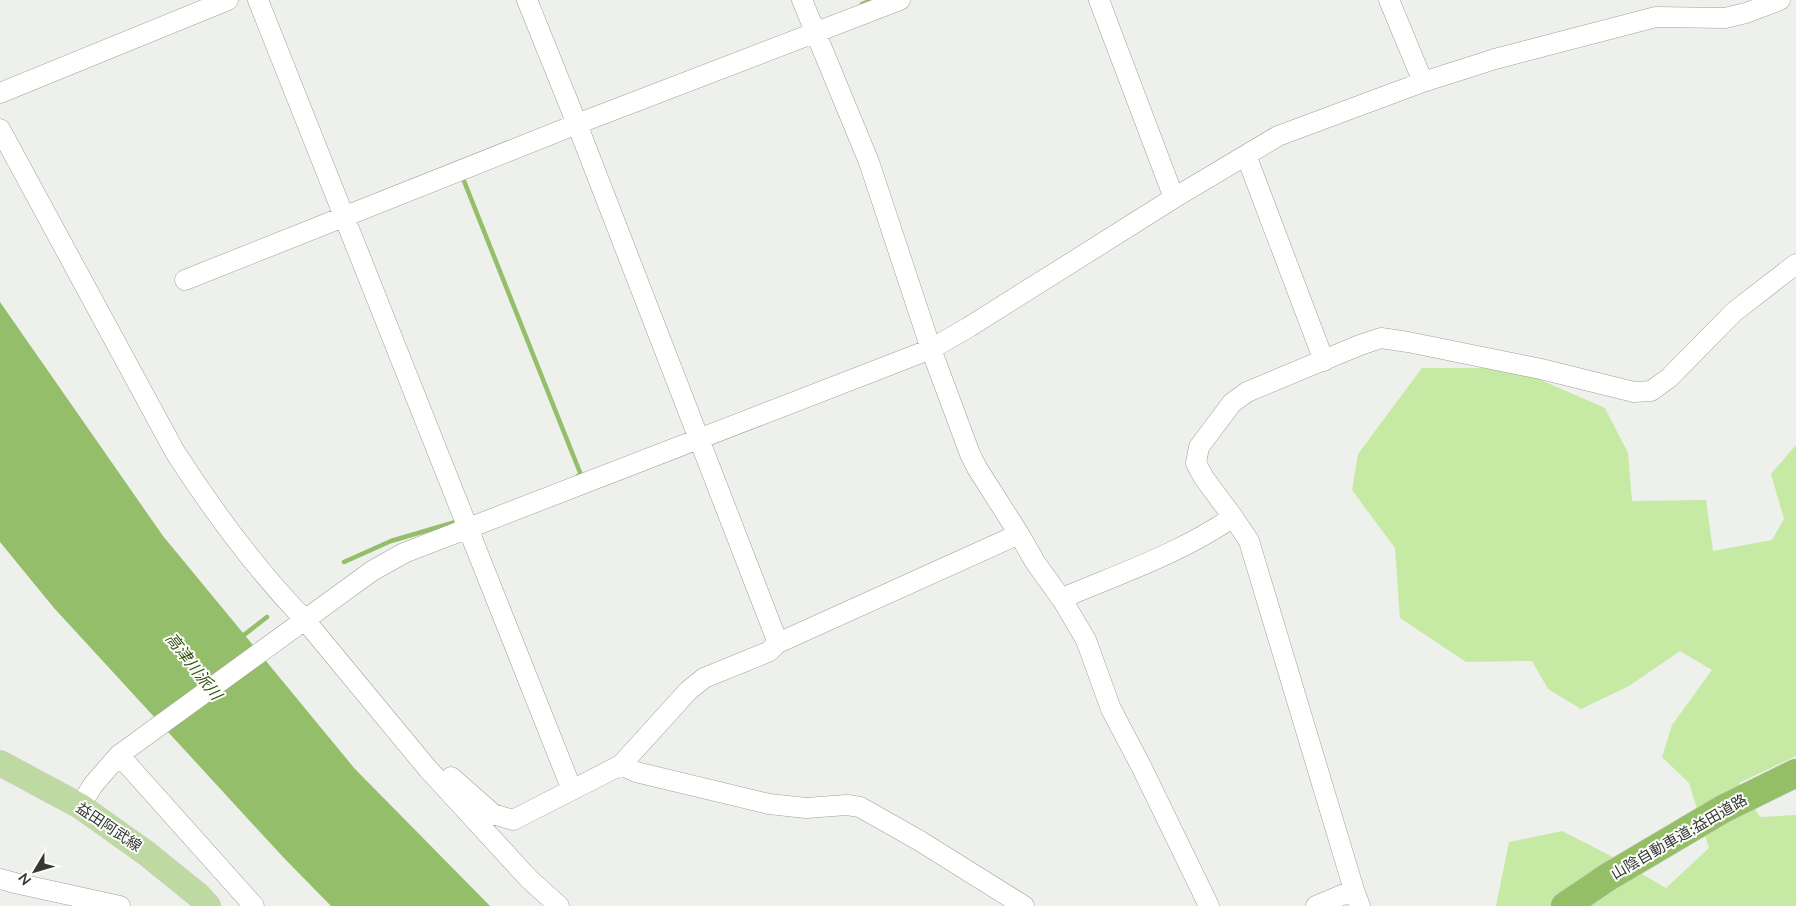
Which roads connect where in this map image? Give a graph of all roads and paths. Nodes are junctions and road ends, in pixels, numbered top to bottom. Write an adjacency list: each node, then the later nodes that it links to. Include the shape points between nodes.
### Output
1 (228, 0): 12 (street)
2 (258, 0): 17 (street)
3 (527, 0): 13 (street)
4 (802, 0): 10 (street)
5 (900, 0): 10 (street)
6 (1099, 0): 16 (street)
7 (1389, 0): 11 (street)
8 (1780, 0): 9 (street, via 1725,18)
9 (1689, 8): 11 (street, via 1494,59)
10 (815, 33): 13 (street); 20 (street, via 869,162)
11 (1423, 82): 15 (street, via 1278,136)
12 (0, 93)
13 (577, 124): 17 (street); 22 (street)
14 (0, 130): 27 (street, via 175,452 207,502 283,597)
15 (1246, 155): 16 (street); 21 (street)
16 (1174, 198): 20 (street)
17 (343, 217): 19 (street); 24 (street)
18 (1796, 264): 21 (street, via 1734,312 1669,378 1651,390 1634,392 1541,369 1381,338)
19 (185, 280)
20 (931, 349): 22 (street); 25 (street, via 970,454)
21 (1324, 361): 23 (street, via 1247,392 1232,403 1199,447 1196,463)
22 (699, 439): 24 (street); 28 (street)
23 (1233, 517): 26 (street, via 1209,534); 39 (street, via 1249,542)
24 (468, 529): 27 (street, via 404,553 372,571); 35 (street)
25 (1019, 534): 26 (street); 28 (street)
26 (1063, 600): 45 (street, via 1086,640 1111,709)
27 (298, 623): 29 (street); 32 (street)
28 (778, 643): 31 (street, via 768,652 704,678 688,691)
29 (125, 750): 36 (street, via 93,785); 42 (street)
30 (0, 763): 36 (main road, 益田阿武線)
31 (621, 765): 35 (street); 44 (street, via 636,772 768,804 806,808 847,804 860,807 920,840)
32 (428, 769): 35 (street, via 445,772 493,814 513,820); 43 (street)
33 (1796, 773): 38 (highway, 山陰自動車道;益田道路, via 1723,809)
34 (1796, 785): 38 (highway, 山陰自動車道;益田道路)
35 (572, 790)
36 (80, 806): 41 (main road, 益田阿武線, via 146,853)
37 (0, 879): 40 (street)
38 (1611, 882): 47 (highway, 山陰自動車道;益田道路); 48 (highway, 山陰自動車道;益田道路)
39 (1357, 898): 46 (street)
40 (120, 906)
41 (208, 906)
42 (254, 906)
43 (558, 906)
44 (1024, 906)
45 (1209, 906)
46 (1316, 906)
47 (1565, 906)
48 (1585, 906)

